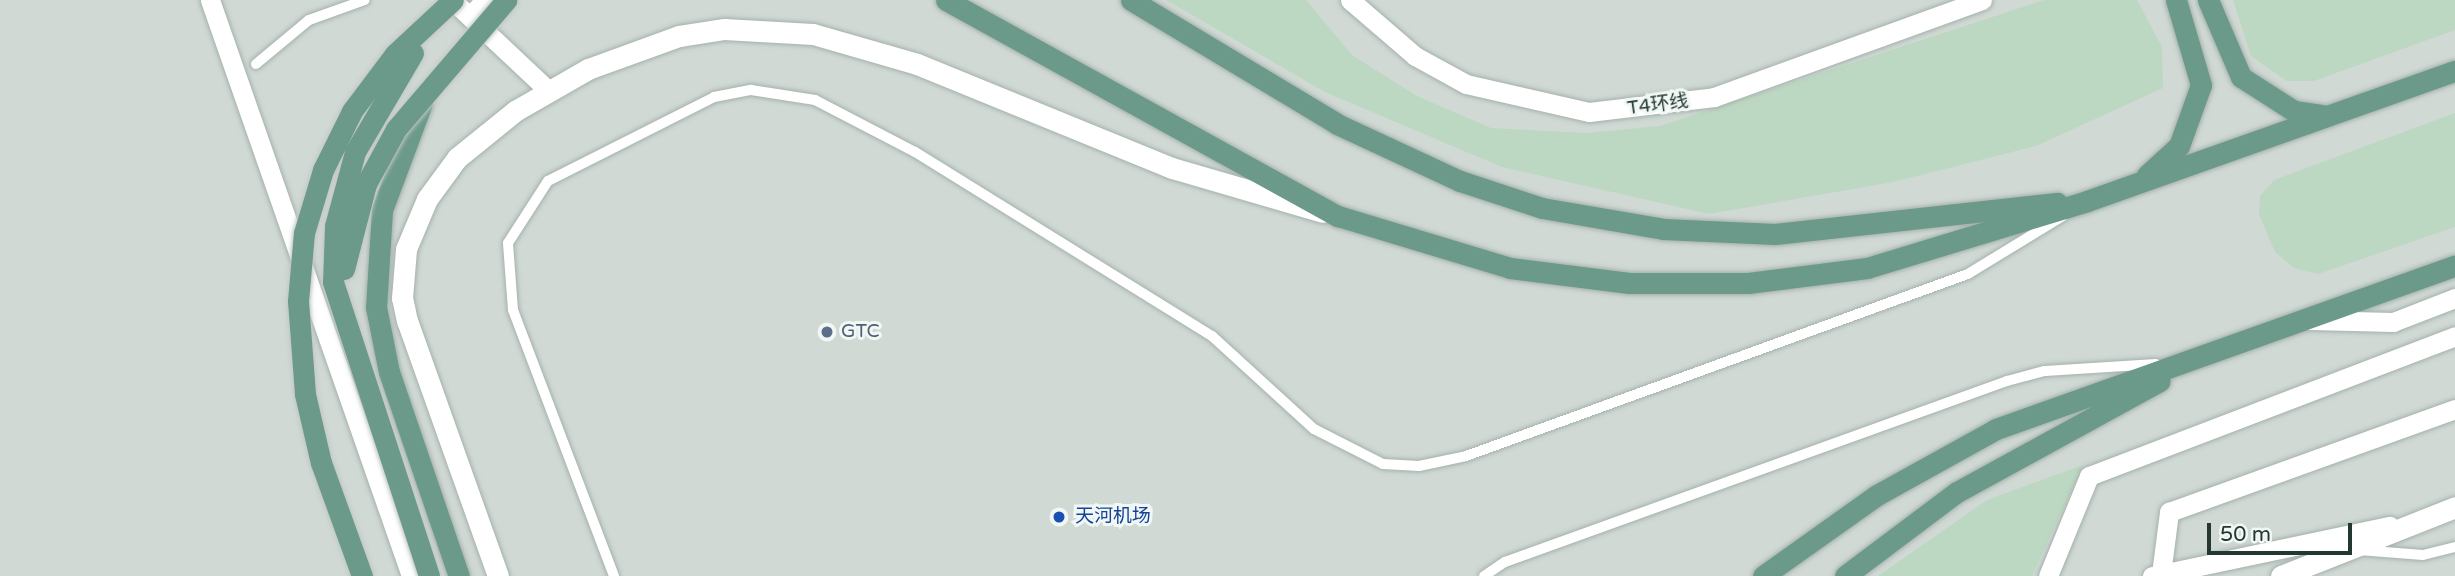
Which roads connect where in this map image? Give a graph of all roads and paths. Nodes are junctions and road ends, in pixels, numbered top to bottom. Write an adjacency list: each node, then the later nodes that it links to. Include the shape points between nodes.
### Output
1 (210, 0): 34 (street)
2 (365, 0): 12 (lane, via 309,20)
3 (485, 0): 11 (street)
4 (506, 0): 13 (main road, bridge)
5 (946, 0): 19 (main road)
6 (1132, 0): 18 (main road, via 1336,124 1460,181 1542,208 1662,229 1775,234)
7 (1350, 0): 8 (street, T4环线, via 1415,56 1466,84 1589,112 1714,97)
8 (1982, 0)
9 (2176, 0): 17 (main road, via 2202,85 2179,146)
10 (2208, 0): 16 (main road, via 2241,77 2294,111)
11 (458, 4): 15 (street); 23 (main road, bridge, via 393,80 347,174 333,252); 33 (main road, bridge, via 395,54 352,111 323,170 304,233 298,301 305,394 321,463)
12 (256, 64)
13 (440, 71): 23 (main road, bridge, via 396,129 366,184 344,269); 36 (main road, bridge, via 392,177 375,274 388,372)
14 (2455, 71): 16 (main road)
15 (548, 90): 19 (main road, via 679,36 767,27 813,34 917,64 1172,168); 37 (main road, via 475,140 439,180 415,226 402,272 407,321)
16 (2328, 115): 17 (main road)
17 (2138, 183): 18 (main road)
18 (2087, 201): 19 (main road, via 1867,268 1688,285 1510,268); 38 (lane, via 1968,274 1466,456 1419,466 1383,464 1314,429 1212,336 915,152 814,100 751,90 713,97 548,181 508,243 513,310)
19 (1338, 216)
20 (2455, 266): 22 (main road)
21 (2455, 299): 22 (street, via 2393,322)
22 (2310, 320): 25 (main road)
23 (344, 326): 35 (main road, bridge)
24 (2455, 336): 42 (street, via 2089,476)
25 (2193, 363): 39 (lane, via 2090,367 2007,380 1505,562); 40 (main road, via 2094,392 1937,457); 41 (main road, via 1957,492)
26 (2455, 409): 32 (street, via 2169,513)
27 (2455, 507): 28 (main road)
28 (2423, 520): 30 (main road); 32 (street)
29 (2455, 547): 30 (lane, via 2423,555)
30 (2350, 550): 31 (main road)
31 (2300, 572): 43 (main road)
32 (2157, 575)
33 (362, 576)
34 (411, 576)
35 (429, 576)
36 (460, 576)
37 (498, 576)
38 (614, 576)
39 (1484, 576)
40 (1763, 576)
41 (1845, 576)
42 (2048, 576)
43 (2281, 576)

